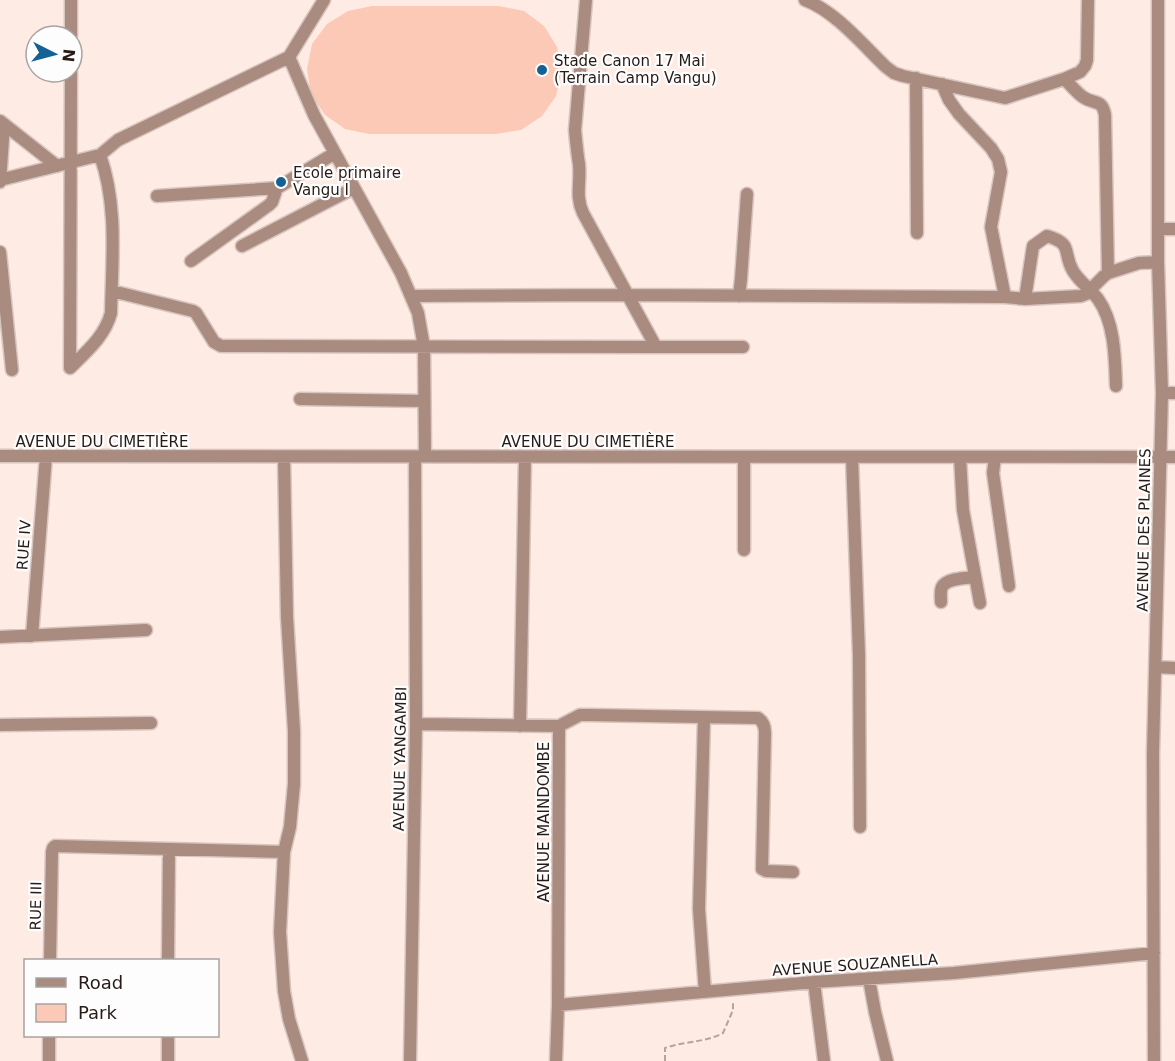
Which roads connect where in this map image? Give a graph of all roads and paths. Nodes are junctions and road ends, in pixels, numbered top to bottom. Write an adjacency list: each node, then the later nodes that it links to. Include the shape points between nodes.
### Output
1 (71, 0): 7 (street)
2 (324, 0): 8 (street)
3 (586, 0): 34 (street, via 575,129 578,200)
4 (1088, 0): 10 (street, via 1087,60 1080,72)
5 (1158, 0): 23 (street, AVENUE DES PLAINES)
6 (810, 1): 9 (street, via 842,24 894,73)
7 (71, 24)
8 (289, 57): 14 (street, AVENUE YANGAMBI); 15 (street, via 118,140)
9 (916, 78): 12 (street); 25 (street)
10 (1064, 79): 12 (street, via 1005,98); 30 (street, via 1083,97 1101,103 1104,108)
11 (71, 84): 16 (street)
12 (942, 84): 37 (street, via 958,114 998,159 1001,172 991,227)
13 (2, 122): 17 (street); 18 (street)
14 (335, 153): 19 (street); 20 (street, AVENUE YANGAMBI)
15 (100, 155): 16 (street); 33 (street, via 113,222)
16 (71, 162): 17 (street); 33 (street, via 70,368 108,323)
17 (57, 166): 18 (street)
18 (0, 181)
19 (277, 188): 22 (street); 28 (street, via 269,205)
20 (354, 188): 26 (street); 35 (street, AVENUE YANGAMBI)
21 (747, 194): 36 (street)
22 (157, 196)
23 (1158, 229): 24 (street); 29 (street, AVENUE DES PLAINES)
24 (1175, 229)
25 (917, 232)
26 (242, 246)
27 (0, 252): 31 (street)
28 (192, 261)
29 (1158, 262): 30 (street, via 1139,263); 44 (street, AVENUE DES PLAINES)
30 (1108, 273): 32 (street)
31 (1, 275): 42 (street)
32 (1090, 289): 38 (street, via 1076,297); 38 (street, via 1072,270 1067,249 1059,239 1047,236 1033,246); 43 (street, via 1108,320)
33 (112, 291): 39 (street, via 193,310 214,342 221,346)
34 (627, 295): 35 (street); 36 (street); 40 (street)
35 (412, 296): 39 (street, AVENUE YANGAMBI)
36 (739, 296): 37 (street)
37 (1005, 297): 38 (street)
38 (1025, 299)
39 (424, 347): 40 (street); 47 (street, AVENUE YANGAMBI)
40 (656, 347): 41 (street)
41 (743, 347)
42 (12, 370)
43 (1116, 386)
44 (1162, 393): 45 (street); 56 (street, AVENUE DES PLAINES)
45 (1175, 393)
46 (300, 399): 47 (street)
47 (424, 401): 51 (street, AVENUE YANGAMBI)
48 (0, 456): 49 (street, AVENUE DU CIMETIÈRE)
49 (46, 456): 50 (street, AVENUE DU CIMETIÈRE); 65 (street, RUE IV)
50 (284, 457): 51 (street, AVENUE DU CIMETIÈRE); 77 (street, via 294,731 294,784)
51 (420, 457): 52 (street, AVENUE DU CIMETIÈRE); 71 (street, AVENUE YANGAMBI)
52 (525, 457): 53 (street, AVENUE DU CIMETIÈRE); 73 (street)
53 (744, 457): 54 (street, AVENUE DU CIMETIÈRE); 59 (street)
54 (852, 457): 55 (street, AVENUE DU CIMETIÈRE); 75 (street, via 860,655)
55 (960, 457): 58 (street, AVENUE DU CIMETIÈRE); 60 (street, via 964,521)
56 (1161, 457): 57 (street, AVENUE DU CIMETIÈRE); 58 (street, AVENUE DU CIMETIÈRE); 67 (street, AVENUE DES PLAINES)
57 (1175, 457)
58 (995, 458): 61 (street, via 993,473)
59 (744, 550)
60 (975, 577): 62 (street, via 945,584); 63 (street)
61 (1009, 586)
62 (941, 602)
63 (980, 603)
64 (146, 630): 65 (street)
65 (32, 636): 66 (street)
66 (0, 637)
67 (1156, 667): 68 (street); 79 (street, AVENUE DES PLAINES)
68 (1175, 668)
69 (704, 718): 74 (street, via 580,715); 78 (street, via 758,718 764,724 762,869); 85 (street, via 699,909)
70 (151, 723): 72 (street)
71 (416, 724): 73 (street, AVENUE MAINDOMBE); 92 (street, AVENUE YANGAMBI)
72 (0, 725)
73 (520, 726): 74 (street, AVENUE MAINDOMBE)
74 (559, 726): 86 (street, AVENUE MAINDOMBE)
75 (860, 827)
76 (169, 849): 77 (street); 80 (street, RUE III, via 53,848); 81 (street)
77 (284, 852): 91 (street, via 280,932 283,981)
78 (794, 872)
79 (1154, 953): 82 (street, AVENUE SOUZANELLA); 97 (street, AVENUE DES PLAINES)
80 (50, 959)
81 (168, 959)
82 (869, 979): 83 (street, AVENUE SOUZANELLA); 96 (street)
83 (814, 982): 84 (street, AVENUE SOUZANELLA); 95 (street)
84 (734, 989): 85 (street, AVENUE SOUZANELLA); 94 (path, via 733,1010 723,1033 712,1039 665,1048)
85 (705, 992): 86 (street, AVENUE SOUZANELLA)
86 (558, 1005): 93 (street, AVENUE MAINDOMBE)
87 (49, 1037): 89 (street)
88 (168, 1037): 90 (street)
89 (49, 1061)
90 (168, 1061)
91 (302, 1061)
92 (410, 1061)
93 (556, 1061)
94 (665, 1061)
95 (824, 1061)
96 (887, 1061)
97 (1154, 1061)

